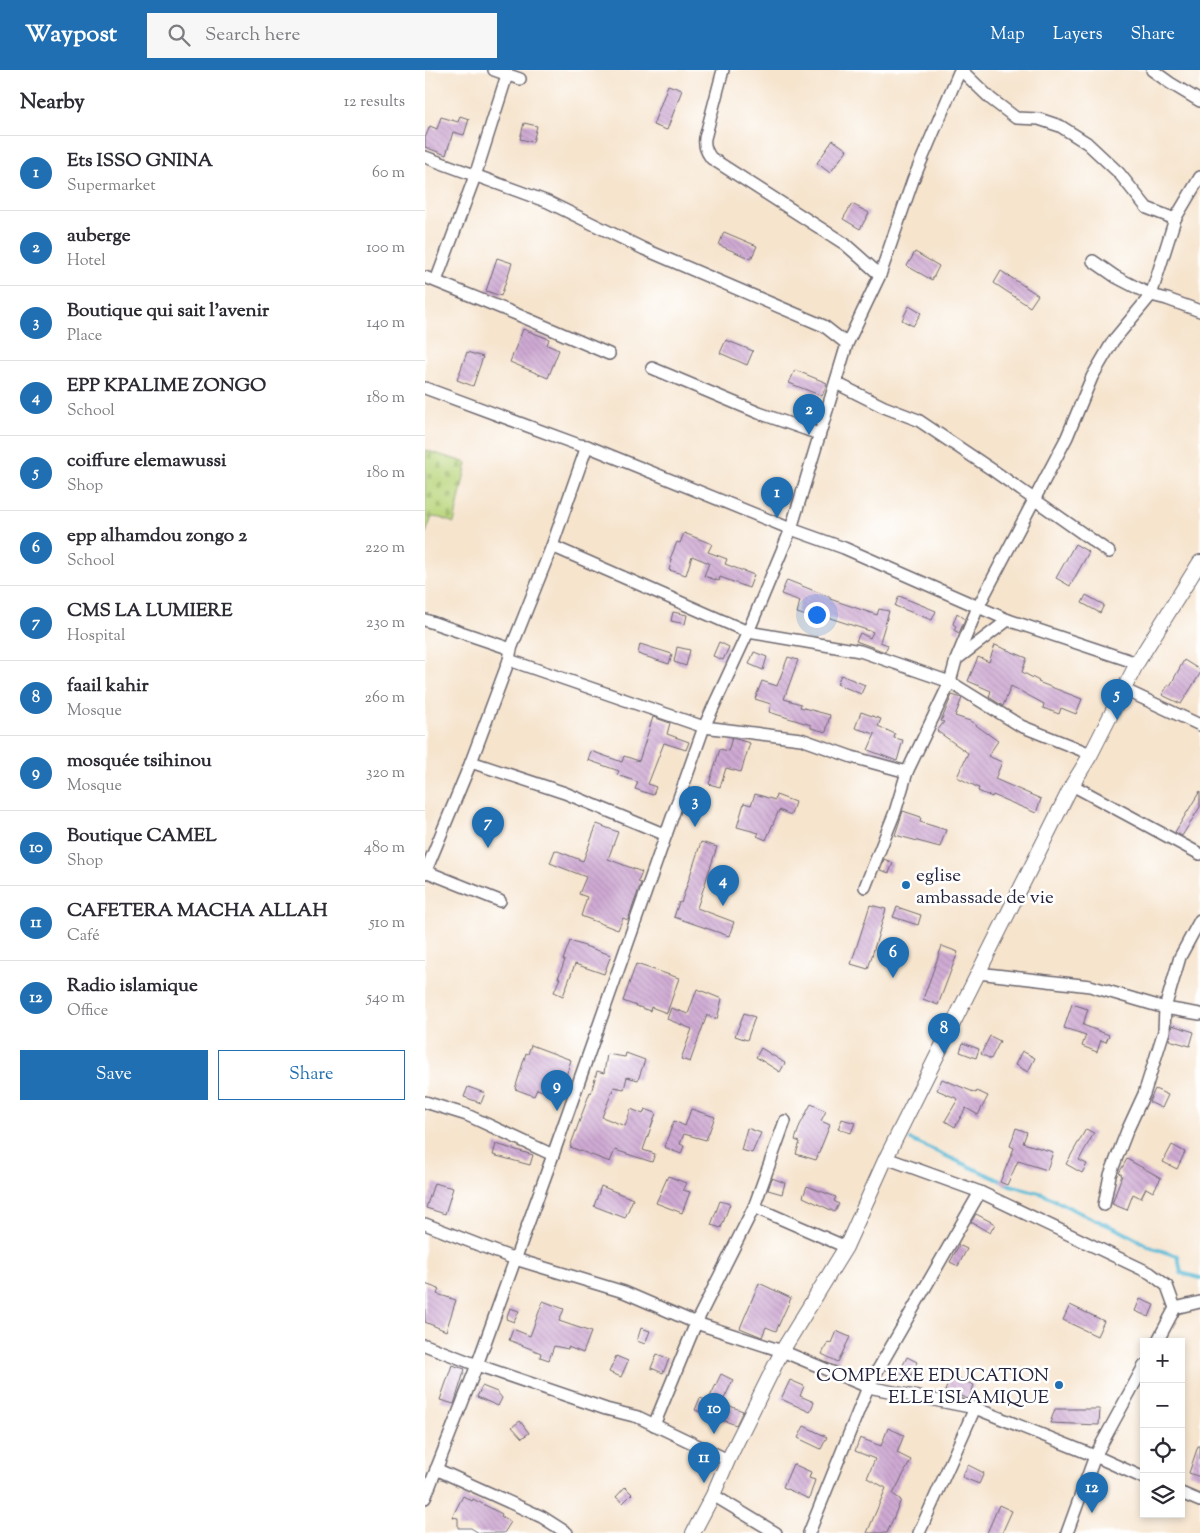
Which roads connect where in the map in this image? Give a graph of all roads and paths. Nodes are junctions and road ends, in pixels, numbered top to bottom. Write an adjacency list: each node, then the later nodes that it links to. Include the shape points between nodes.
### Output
1 (494, 70): 5 (street)
2 (723, 70): 13 (street, via 705,138 704,146 711,158 845,244)
3 (960, 70): 11 (street, via 1016,118 1060,126 1087,143 1119,173 1147,208); 13 (street, via 913,180)
4 (1152, 70): 7 (street)
5 (507, 75): 6 (street); 9 (street)
6 (520, 79)
7 (1200, 101)
8 (425, 157): 9 (street)
9 (475, 176): 14 (street); 17 (street, via 548,202 644,249 824,326)
10 (1200, 177): 11 (street)
11 (1175, 219): 15 (street)
12 (1093, 261): 15 (street)
13 (880, 275): 17 (street)
14 (431, 279): 18 (street)
15 (1151, 295): 16 (street); 24 (street, via 1113,340 1091,377 1067,437)
16 (1200, 311)
17 (847, 344): 20 (street)
18 (609, 354)
19 (652, 368): 22 (street, via 759,413)
20 (836, 383): 22 (street); 24 (street, via 918,420)
21 (425, 388): 23 (street)
22 (819, 434): 25 (street)
23 (587, 446): 25 (street); 26 (street)
24 (1034, 499): 27 (street); 29 (street)
25 (791, 528): 29 (street); 32 (street)
26 (552, 546): 32 (street); 33 (street)
27 (1109, 552)
28 (1200, 562): 35 (street)
29 (978, 607): 31 (street); 34 (street)
30 (425, 620): 33 (street)
31 (1008, 620): 34 (street); 35 (street)
32 (747, 632): 36 (street, via 860,652); 39 (street)
33 (510, 655): 39 (street); 41 (street)
34 (955, 660): 36 (street)
35 (1137, 663): 37 (street)
36 (950, 682): 40 (street, via 1021,726); 42 (street)
37 (1123, 689): 38 (street); 40 (street)
38 (1200, 725)
39 (704, 726): 42 (street, via 801,739); 44 (street)
40 (1091, 754): 43 (street)
41 (471, 762): 44 (street, via 565,793); 46 (street)
42 (907, 772): 47 (street)
43 (1072, 786): 45 (street); 50 (street)
44 (665, 835): 55 (street)
45 (1200, 854)
46 (425, 872): 48 (street)
47 (865, 887)
48 (499, 901)
49 (1200, 920): 51 (street, via 1181,957)
50 (978, 973): 51 (street, via 1090,986); 56 (street)
51 (1165, 1008): 52 (street); 58 (street, via 1164,1031 1110,1175)
52 (1200, 1014)
53 (425, 1102): 55 (street, via 467,1115)
54 (785, 1121): 59 (street)
55 (553, 1156): 62 (street)
56 (886, 1158): 57 (street); 61 (street)
57 (980, 1192): 64 (street, via 1150,1273 1167,1286); 71 (street)
58 (1104, 1206)
59 (754, 1207): 61 (street); 65 (street)
60 (425, 1224): 62 (street)
61 (846, 1247): 68 (street)
62 (515, 1259): 65 (street, via 624,1292); 69 (street)
63 (1200, 1302): 64 (street)
64 (1175, 1308): 66 (street)
65 (696, 1323): 68 (street); 73 (street)
66 (1159, 1338)
67 (425, 1345): 69 (street)
68 (782, 1351): 71 (street); 75 (street)
69 (477, 1365): 73 (street); 76 (street)
70 (1140, 1373): 74 (street)
71 (867, 1387): 72 (street); 85 (street)
72 (975, 1408): 74 (street); 86 (street)
73 (654, 1425): 75 (street)
74 (1095, 1456): 77 (street); 87 (street)
75 (728, 1460): 78 (street)
76 (436, 1469): 80 (street); 82 (street, via 543,1517)
77 (1140, 1476)
78 (713, 1495): 83 (street); 84 (street)
79 (1185, 1495): 81 (street)
80 (425, 1498)
81 (1200, 1501)
82 (565, 1533)
83 (693, 1533)
84 (776, 1533)
85 (809, 1533)
86 (919, 1533)
87 (1067, 1533)

